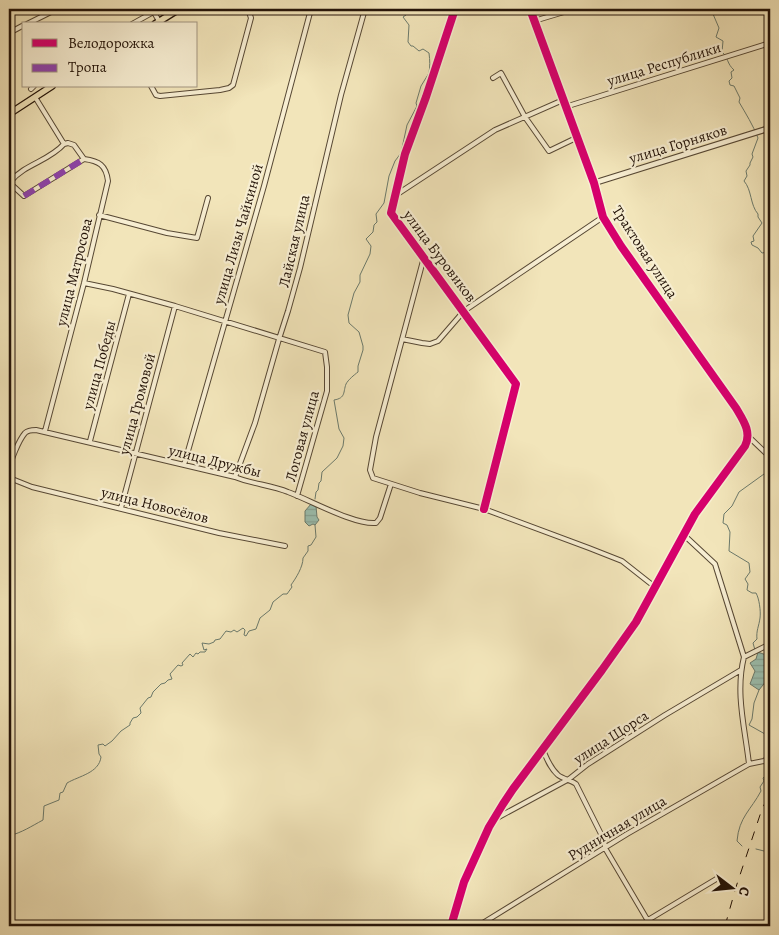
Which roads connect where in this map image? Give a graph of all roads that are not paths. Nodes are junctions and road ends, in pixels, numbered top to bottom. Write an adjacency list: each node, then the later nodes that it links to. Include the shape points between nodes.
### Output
1 (57, 9): 12 (street)
2 (159, 9): 10 (street)
3 (179, 9): 14 (main road)
4 (248, 9): 20 (street, via 251,18 233,85 220,90 160,96)
5 (311, 9): 40 (street, улица Лизы Чайкиной)
6 (365, 9): 41 (street, Лайская улица)
7 (455, 9): 31 (street, улица Буровиков, via 405,154)
8 (530, 9): 11 (street, Трактовая улица)
9 (574, 9): 11 (street)
10 (153, 10): 13 (street)
11 (534, 21): 22 (street, Трактовая улица)
12 (31, 22)
13 (135, 22)
14 (158, 22)
15 (22, 26): 16 (street)
16 (9, 33)
17 (770, 43): 23 (street, улица Республики)
18 (493, 78): 25 (street, via 501,73)
19 (49, 88): 21 (main road)
20 (152, 88)
21 (35, 97): 24 (main road); 28 (street)
22 (562, 100): 23 (street, Трактовая улица); 25 (street)
23 (565, 107): 27 (street, Трактовая улица)
24 (9, 114)
25 (525, 117): 27 (street, via 549,151); 31 (street, via 495,130)
26 (770, 128): 30 (street, улица Горняков)
27 (576, 138): 30 (street, Трактовая улица)
28 (64, 144): 29 (street, улица Матросова, via 70,142 74,145); 29 (street, via 55,153 17,174 11,181 12,185 24,196)
29 (84, 159): 33 (street, улица Матросова, via 99,162 107,175)
30 (594, 183): 34 (street, Трактовая улица)
31 (396, 195): 35 (street, улица Буровиков, via 391,213)
32 (208, 198): 33 (street, via 198,238)
33 (99, 215): 36 (street, улица Матросова)
34 (603, 217): 39 (street); 44 (street, Трактовая улица, via 736,408)
35 (424, 257): 39 (street, улица Буровиков); 42 (street)
36 (84, 283): 37 (street); 43 (street, улица Матросова)
37 (129, 294): 38 (street); 45 (street, улица Победы)
38 (175, 306): 40 (street); 48 (street, улица Громовой)
39 (464, 312): 42 (street, via 438,341 422,343); 56 (street, улица Буровиков, via 516,384)
40 (225, 321): 41 (street); 50 (street, улица Лизы Чайкиной)
41 (279, 339): 52 (street, Лайская улица, via 255,423); 54 (street, Логовая улица, via 325,352 327,367 327,391)
42 (402, 339): 53 (street, via 370,470 374,478)
43 (45, 431): 45 (street, улица Дружбы); 51 (street, via 25,433 12,458)
44 (749, 437): 46 (street, Трактовая улица); 47 (street)
45 (90, 441): 48 (street, улица Дружбы)
46 (756, 445): 47 (street); 49 (street, Трактовая улица)
47 (745, 446): 57 (street, via 702,503)
48 (136, 452): 50 (street, улица Дружбы); 55 (street, улица Громовой)
49 (770, 457)
50 (184, 465): 52 (street, улица Дружбы)
51 (9, 472): 55 (street, улица Новосёлов, via 12,479 20,482)
52 (235, 477): 54 (street, улица Дружбы)
53 (391, 484): 54 (street, улица Дружбы, via 376,523 353,518); 56 (street)
54 (297, 496)
55 (121, 508): 58 (street, улица Новосёлов)
56 (484, 509): 59 (street, via 622,561)
57 (684, 536): 59 (street); 61 (street, via 715,564)
58 (286, 546)
59 (654, 587): 63 (street, via 636,622)
60 (770, 644): 61 (street)
61 (744, 657): 62 (street)
62 (741, 670): 65 (street, via 740,709); 66 (street, улица Щорса)
63 (543, 750): 66 (street, via 549,764 559,775); 67 (street)
64 (770, 756): 65 (street, Рудничная улица)
65 (750, 764): 70 (street, Рудничная улица)
66 (569, 779): 68 (street, улица Щорса); 70 (street, via 576,784)
67 (503, 804): 68 (street); 69 (street)
68 (510, 812): 69 (street, улица Щорса)
69 (493, 820): 73 (street, via 464,882)
70 (605, 848): 72 (street); 74 (street, Рудничная улица)
71 (718, 878): 72 (street)
72 (648, 920): 75 (street); 76 (street)
73 (451, 926)
74 (478, 926)
75 (638, 926)
76 (651, 926)

